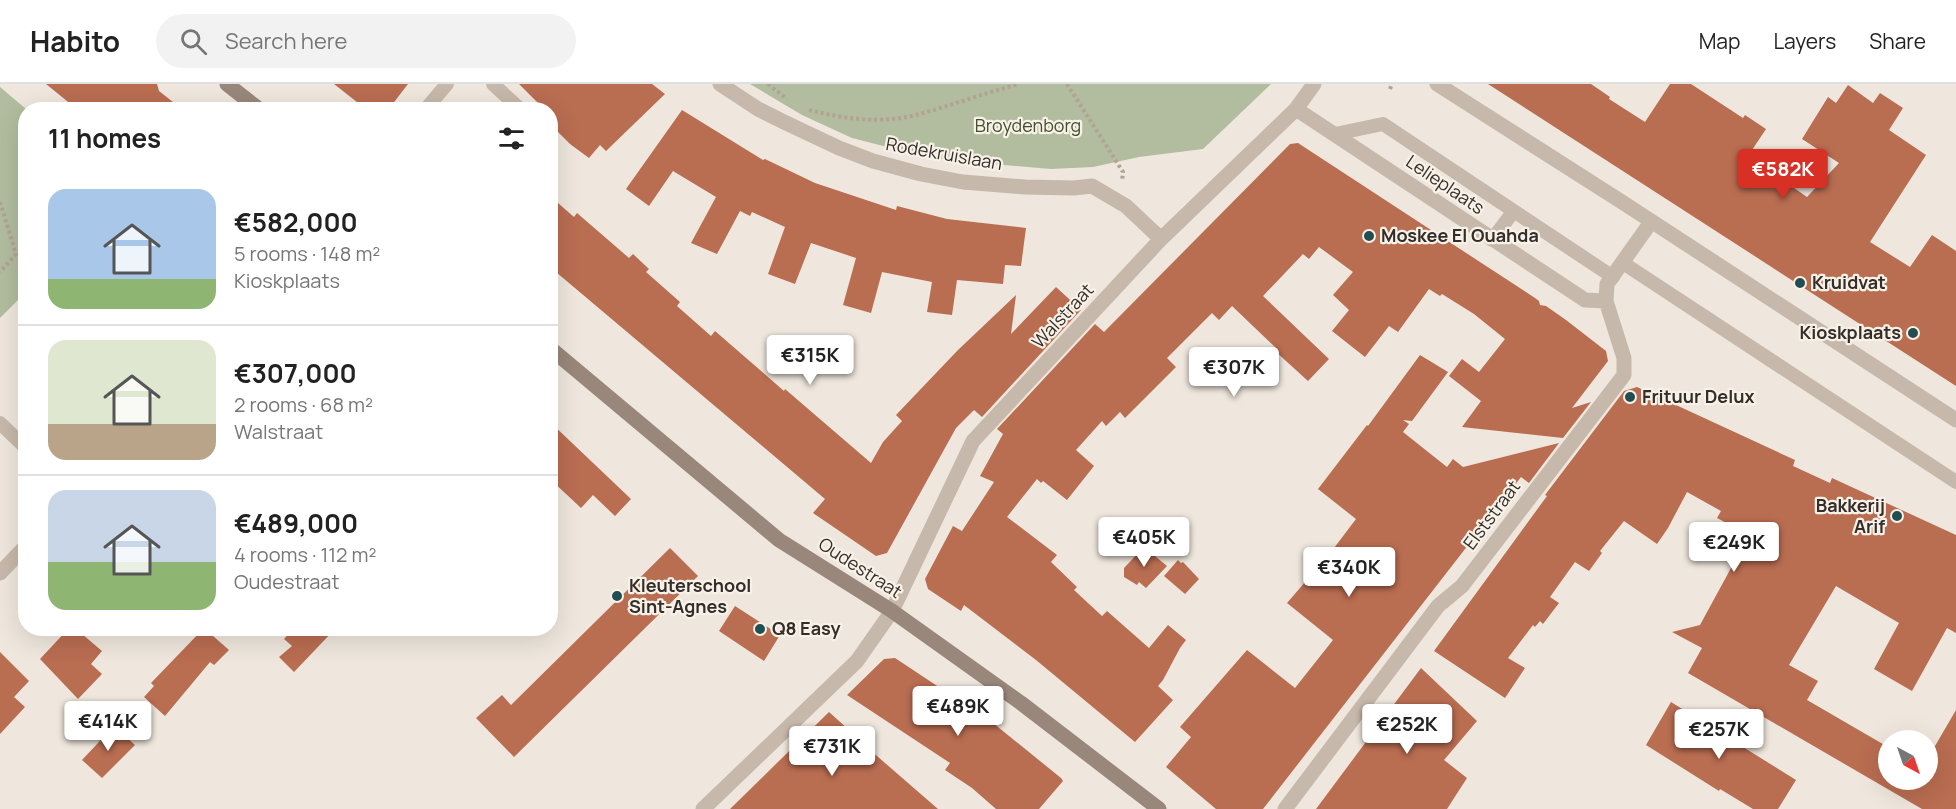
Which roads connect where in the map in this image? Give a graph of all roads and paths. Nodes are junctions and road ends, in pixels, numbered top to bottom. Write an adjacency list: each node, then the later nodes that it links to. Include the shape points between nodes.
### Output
1 (227, 84): 10 (street)
2 (447, 84): 11 (lane)
3 (493, 84): 12 (lane)
4 (720, 84): 18 (street, Rodekruislaan, via 783,123 873,161 963,182 1025,187 1092,186)
5 (768, 84): 13 (path)
6 (1019, 84): 14 (path, via 915,115 877,120 828,115)
7 (1067, 84): 18 (path, via 1123,172)
8 (1314, 84): 15 (street, Walstraat)
9 (1437, 84): 20 (street)
10 (250, 102)
11 (432, 102)
12 (512, 102)
13 (793, 104)
14 (801, 106)
15 (1296, 109): 16 (street, Lelieplaats); 21 (street, Walstraat)
16 (1335, 134): 19 (lane, via 1383,124); 22 (street, Lelieplaats)
17 (0, 202): 24 (path, via 16,254)
18 (1119, 202): 21 (street, Rodekruislaan)
19 (1513, 212): 22 (lane); 25 (lane)
20 (1651, 222): 23 (street); 28 (street)
21 (1161, 239): 34 (street, Walstraat, via 973,441)
22 (1492, 240): 26 (street, Lelieplaats, via 1586,300)
23 (1623, 263): 25 (street); 31 (lane)
24 (0, 272)
25 (1613, 277): 26 (street, via 1607,284)
26 (1606, 302): 37 (street, Elststraat, via 1624,358 1624,375 1462,586 1438,606)
27 (558, 355): 34 (street, Oudestraat, via 779,540)
28 (1956, 420)
29 (0, 423): 30 (lane)
30 (18, 440)
31 (1956, 482)
32 (18, 554): 33 (street)
33 (0, 573)
34 (892, 611): 35 (street, Walstraat, via 857,661); 36 (street, Oudestraat)
35 (703, 809)
36 (1159, 809)
37 (1284, 809)

